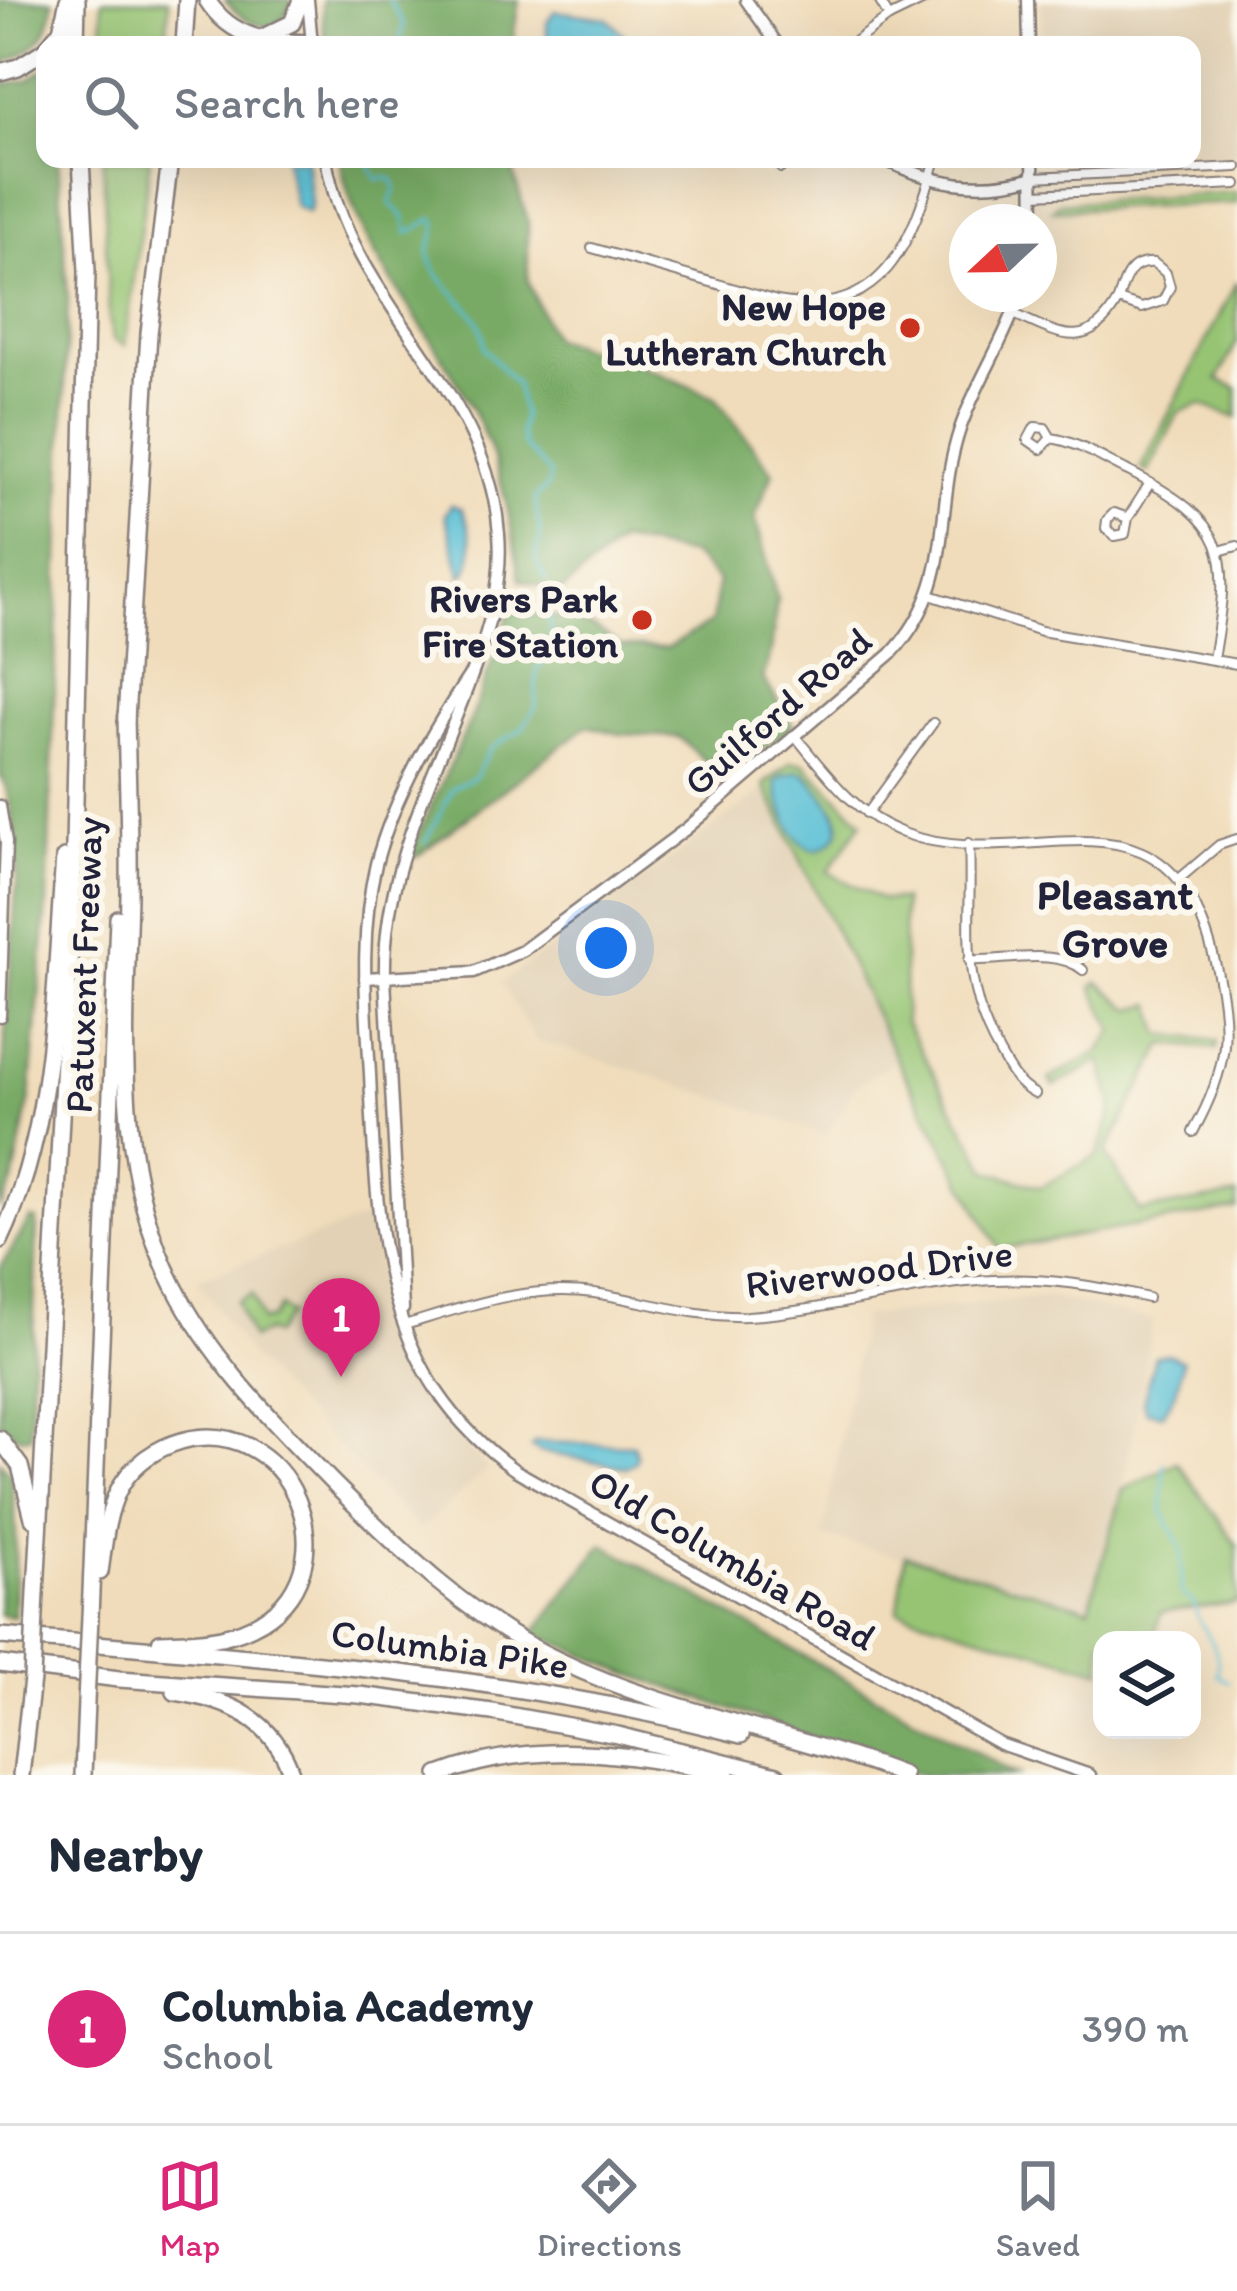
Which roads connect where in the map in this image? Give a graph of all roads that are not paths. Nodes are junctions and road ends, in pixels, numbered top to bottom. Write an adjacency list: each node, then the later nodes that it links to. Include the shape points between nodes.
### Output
1 (68, 0): 11 (highway)
2 (77, 0): 12 (highway)
3 (187, 0): 13 (highway)
4 (207, 0): 14 (highway)
5 (304, 0): 15 (highway, via 292,22); 16 (street)
6 (746, 0): 17 (street)
7 (879, 0): 10 (street)
8 (924, 0): 10 (street)
9 (1028, 0): 19 (street)
10 (889, 17): 18 (street)
11 (56, 36)
12 (76, 36)
13 (185, 36)
14 (251, 36)
15 (262, 36)
16 (311, 36)
17 (772, 36)
18 (863, 36)
19 (1029, 36)
20 (36, 55): 21 (highway)
21 (0, 72)
22 (1237, 167): 29 (street)
23 (81, 168): 47 (highway, Patuxent Freeway, via 87,272)
24 (169, 168): 48 (highway, Patuxent Freeway, via 149,334)
25 (328, 168): 46 (street, Old Columbia Road, via 356,252 454,398 491,482 500,563)
26 (905, 168): 30 (street)
27 (933, 168): 30 (street)
28 (1034, 168): 29 (street)
29 (1034, 177): 32 (street); 33 (street)
30 (930, 179): 32 (street); 35 (street, via 917,224 892,266 835,300 776,301)
31 (1237, 184): 33 (street)
32 (1003, 186): 33 (street)
33 (1035, 194): 34 (street)
34 (1035, 204)
35 (592, 248)
36 (1118, 301): 36 (street, via 1157,305 1168,295 1166,273 1154,263 1136,266); 37 (street, via 1102,324 1079,336)
37 (1014, 314): 43 (street, Guilford Road, via 956,440)
38 (1051, 438): 39 (street)
39 (1150, 483): 40 (street); 42 (street, via 1197,515)
40 (1128, 518)
41 (1237, 546): 42 (street)
42 (1220, 551): 44 (street, via 1224,585)
43 (930, 595): 44 (street, via 1041,631); 50 (street, Guilford Road, via 906,638)
44 (1213, 659): 45 (street)
45 (1237, 664)
46 (474, 668): 59 (street, Old Columbia Road, via 383,841 365,925); 60 (street, Old Columbia Road, via 396,870)
47 (79, 669): 64 (highway, via 43,1084 31,1159); 70 (highway, Patuxent Freeway)
48 (126, 714): 67 (highway, Patuxent Freeway); 85 (highway, via 130,1141 158,1250 208,1344 348,1497 499,1628 604,1679)
49 (933, 723): 52 (street)
50 (796, 737): 52 (street); 60 (street, Guilford Road, via 507,960 474,972)
51 (0, 806): 56 (street)
52 (867, 814): 54 (street, via 922,839)
53 (1237, 839): 55 (street)
54 (969, 843): 55 (street, via 1119,844); 57 (street)
55 (1179, 878): 63 (street, via 1206,926 1227,1027 1218,1083)
56 (3, 883): 61 (street)
57 (969, 960): 58 (street, via 1056,959); 62 (street, via 985,1028 1017,1081)
58 (1084, 970)
59 (365, 978): 60 (street, Guilford Road); 66 (street, Old Columbia Road, via 379,1230)
60 (385, 978): 66 (street, Old Columbia Road)
61 (0, 1016)
62 (1035, 1094)
63 (1193, 1132)
64 (0, 1241)
65 (1148, 1298): 66 (street, Riverwood Drive, via 995,1280 742,1316 548,1291)
66 (405, 1324): 86 (street, Old Columbia Road, via 450,1413 514,1469 1000,1744)
67 (101, 1357): 69 (highway); 71 (highway, Patuxent Freeway)
68 (0, 1439): 70 (highway, via 30,1497)
69 (99, 1575): 71 (highway); 73 (highway, via 111,1509 126,1478 181,1441 215,1438 248,1447 276,1466 302,1509 307,1538 296,1583 253,1627 196,1640)
70 (36, 1593): 75 (highway, Patuxent Freeway, bridge)
71 (93, 1617): 77 (highway, Patuxent Freeway, bridge)
72 (0, 1634): 73 (highway, Columbia Pike)
73 (101, 1645): 84 (highway, Columbia Pike, via 542,1692)
74 (0, 1667): 75 (highway, Columbia Pike)
75 (39, 1674): 76 (highway, Columbia Pike); 78 (highway, Patuxent Freeway)
76 (119, 1679): 80 (highway, via 243,1711 279,1745); 83 (highway, Columbia Pike, via 492,1712)
77 (90, 1702): 79 (highway, Patuxent Freeway); 79 (highway)
78 (26, 1775)
79 (89, 1775)
80 (292, 1775)
81 (439, 1775): 82 (highway, via 509,1756 571,1751)
82 (728, 1775)
83 (777, 1775)
84 (883, 1775)
85 (903, 1775)
86 (1090, 1775)

